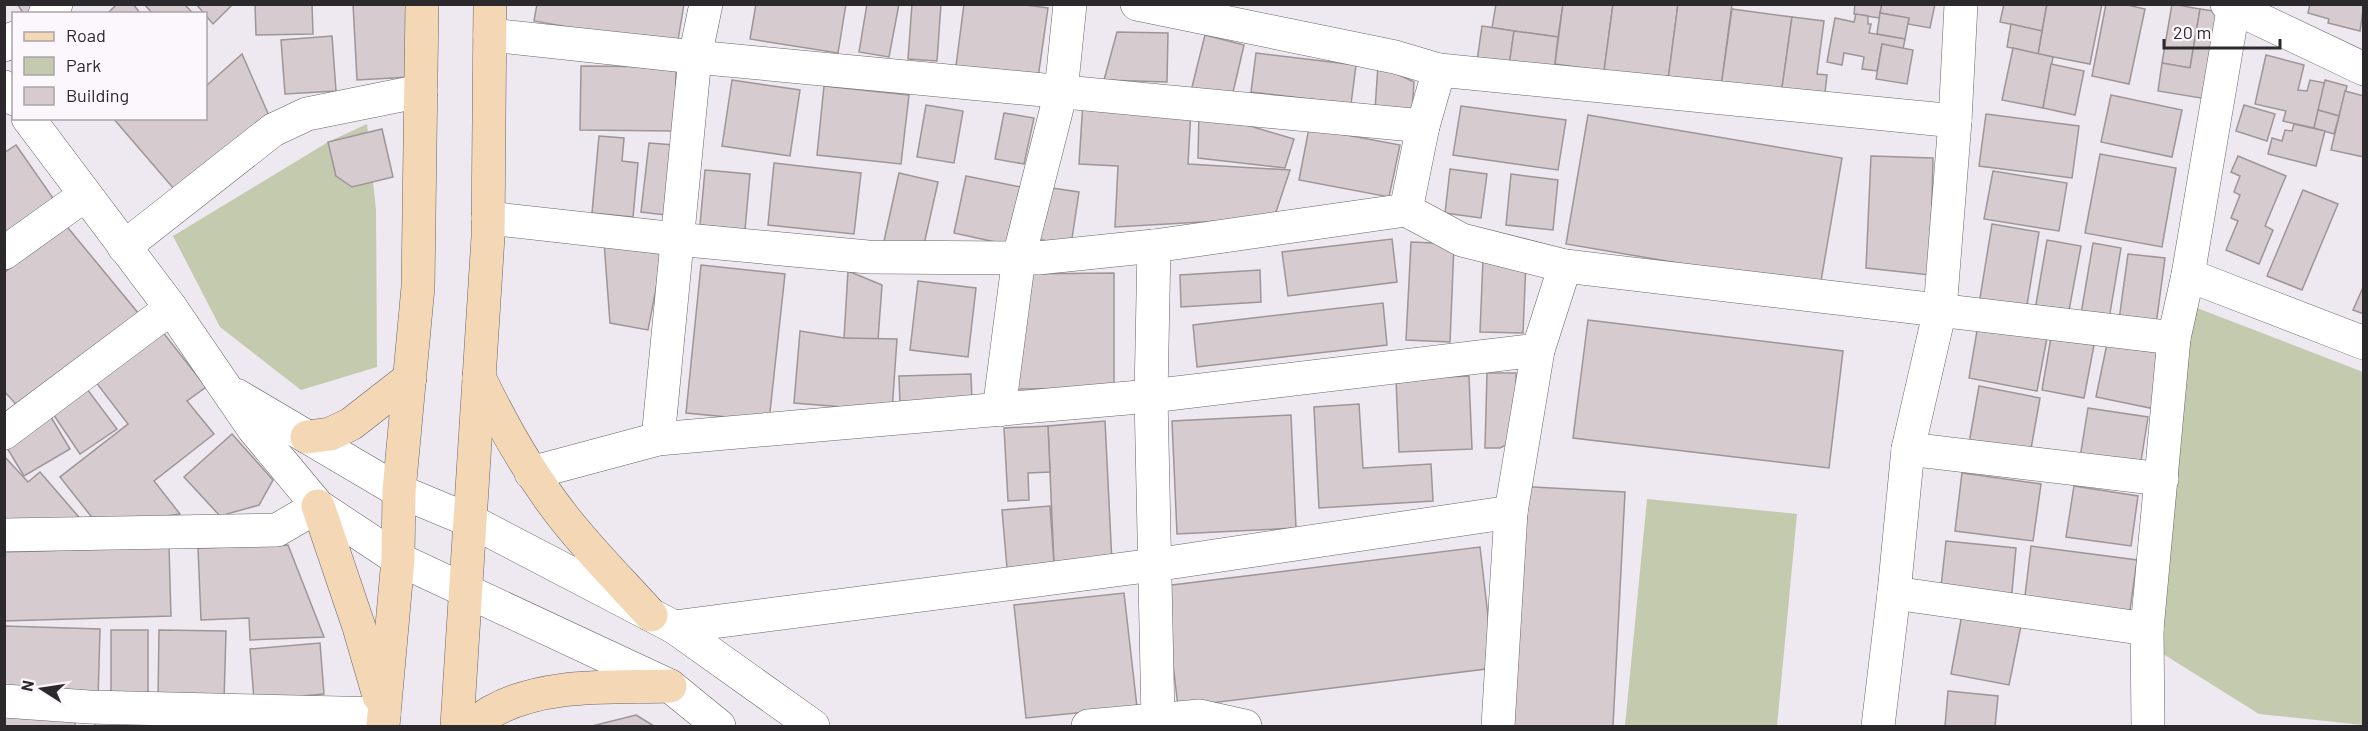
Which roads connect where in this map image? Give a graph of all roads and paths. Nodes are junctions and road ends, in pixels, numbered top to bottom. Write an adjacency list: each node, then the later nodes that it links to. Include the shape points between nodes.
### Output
1 (422, 4): 11 (main road)
2 (706, 4): 8 (street)
3 (1070, 4): 12 (street)
4 (1137, 4): 10 (street, via 1395,57)
5 (1961, 4): 14 (street)
6 (2232, 5): 9 (street); 25 (street)
7 (490, 20): 8 (street); 18 (main road)
8 (695, 57): 12 (street); 19 (street)
9 (2363, 68)
10 (1438, 70): 14 (street); 15 (street)
11 (421, 91): 21 (street, via 307,114 273,130); 32 (main road, via 418,287)
12 (1061, 92): 15 (street); 23 (street)
13 (29, 120): 16 (street)
14 (1955, 121): 27 (street)
15 (1424, 126): 17 (street)
16 (85, 195): 21 (street); 22 (street)
17 (1406, 210): 20 (street); 24 (street, via 1462,240)
18 (488, 218): 19 (street); 31 (main road)
19 (676, 239): 23 (street, via 868,257); 38 (street)
20 (1154, 246): 23 (street); 34 (street)
21 (124, 247): 26 (street)
22 (4, 253)
23 (1019, 257): 35 (street)
24 (1565, 266): 27 (street); 30 (street)
25 (2188, 275): 28 (street); 29 (street)
26 (171, 308): 33 (street); 36 (street)
27 (1940, 310): 28 (street); 39 (street)
28 (2174, 338): 41 (street)
29 (2364, 343)
30 (1538, 350): 34 (street); 44 (street)
31 (478, 375): 40 (main road); 45 (main road)
32 (410, 378): 37 (main road, via 351,424 330,434); 42 (main road)
33 (230, 391): 37 (street); 43 (street, via 253,429)
34 (1151, 396): 35 (street); 48 (street)
35 (999, 410): 38 (street)
36 (4, 433)
37 (307, 437): 42 (street)
38 (658, 439): 40 (street)
39 (1908, 449): 41 (street); 50 (street)
40 (531, 473): 51 (main road, via 565,520)
41 (2162, 479): 52 (street)
42 (399, 491): 45 (street); 47 (main road)
43 (318, 506): 46 (street, via 276,530); 47 (street); 57 (main road, via 359,627)
44 (1511, 512): 48 (street); 64 (street)
45 (471, 521): 49 (main road); 51 (street)
46 (4, 535)
47 (398, 559): 49 (street); 57 (main road)
48 (1154, 564): 51 (street); 56 (street)
49 (467, 590): 53 (street); 58 (main road)
50 (1894, 593): 52 (street); 65 (street)
51 (662, 621): 61 (street)
52 (2147, 629): 66 (street)
53 (670, 686): 59 (main road, via 543,693 490,712); 60 (street)
54 (4, 701): 55 (street)
55 (89, 717): 57 (street)
56 (1158, 718): 62 (street); 63 (street, via 1200,716)
57 (383, 720)
58 (457, 726)
59 (473, 726)
60 (719, 726)
61 (813, 726)
62 (1088, 726)
63 (1245, 726)
64 (1498, 726)
65 (1878, 726)
66 (2148, 726)

